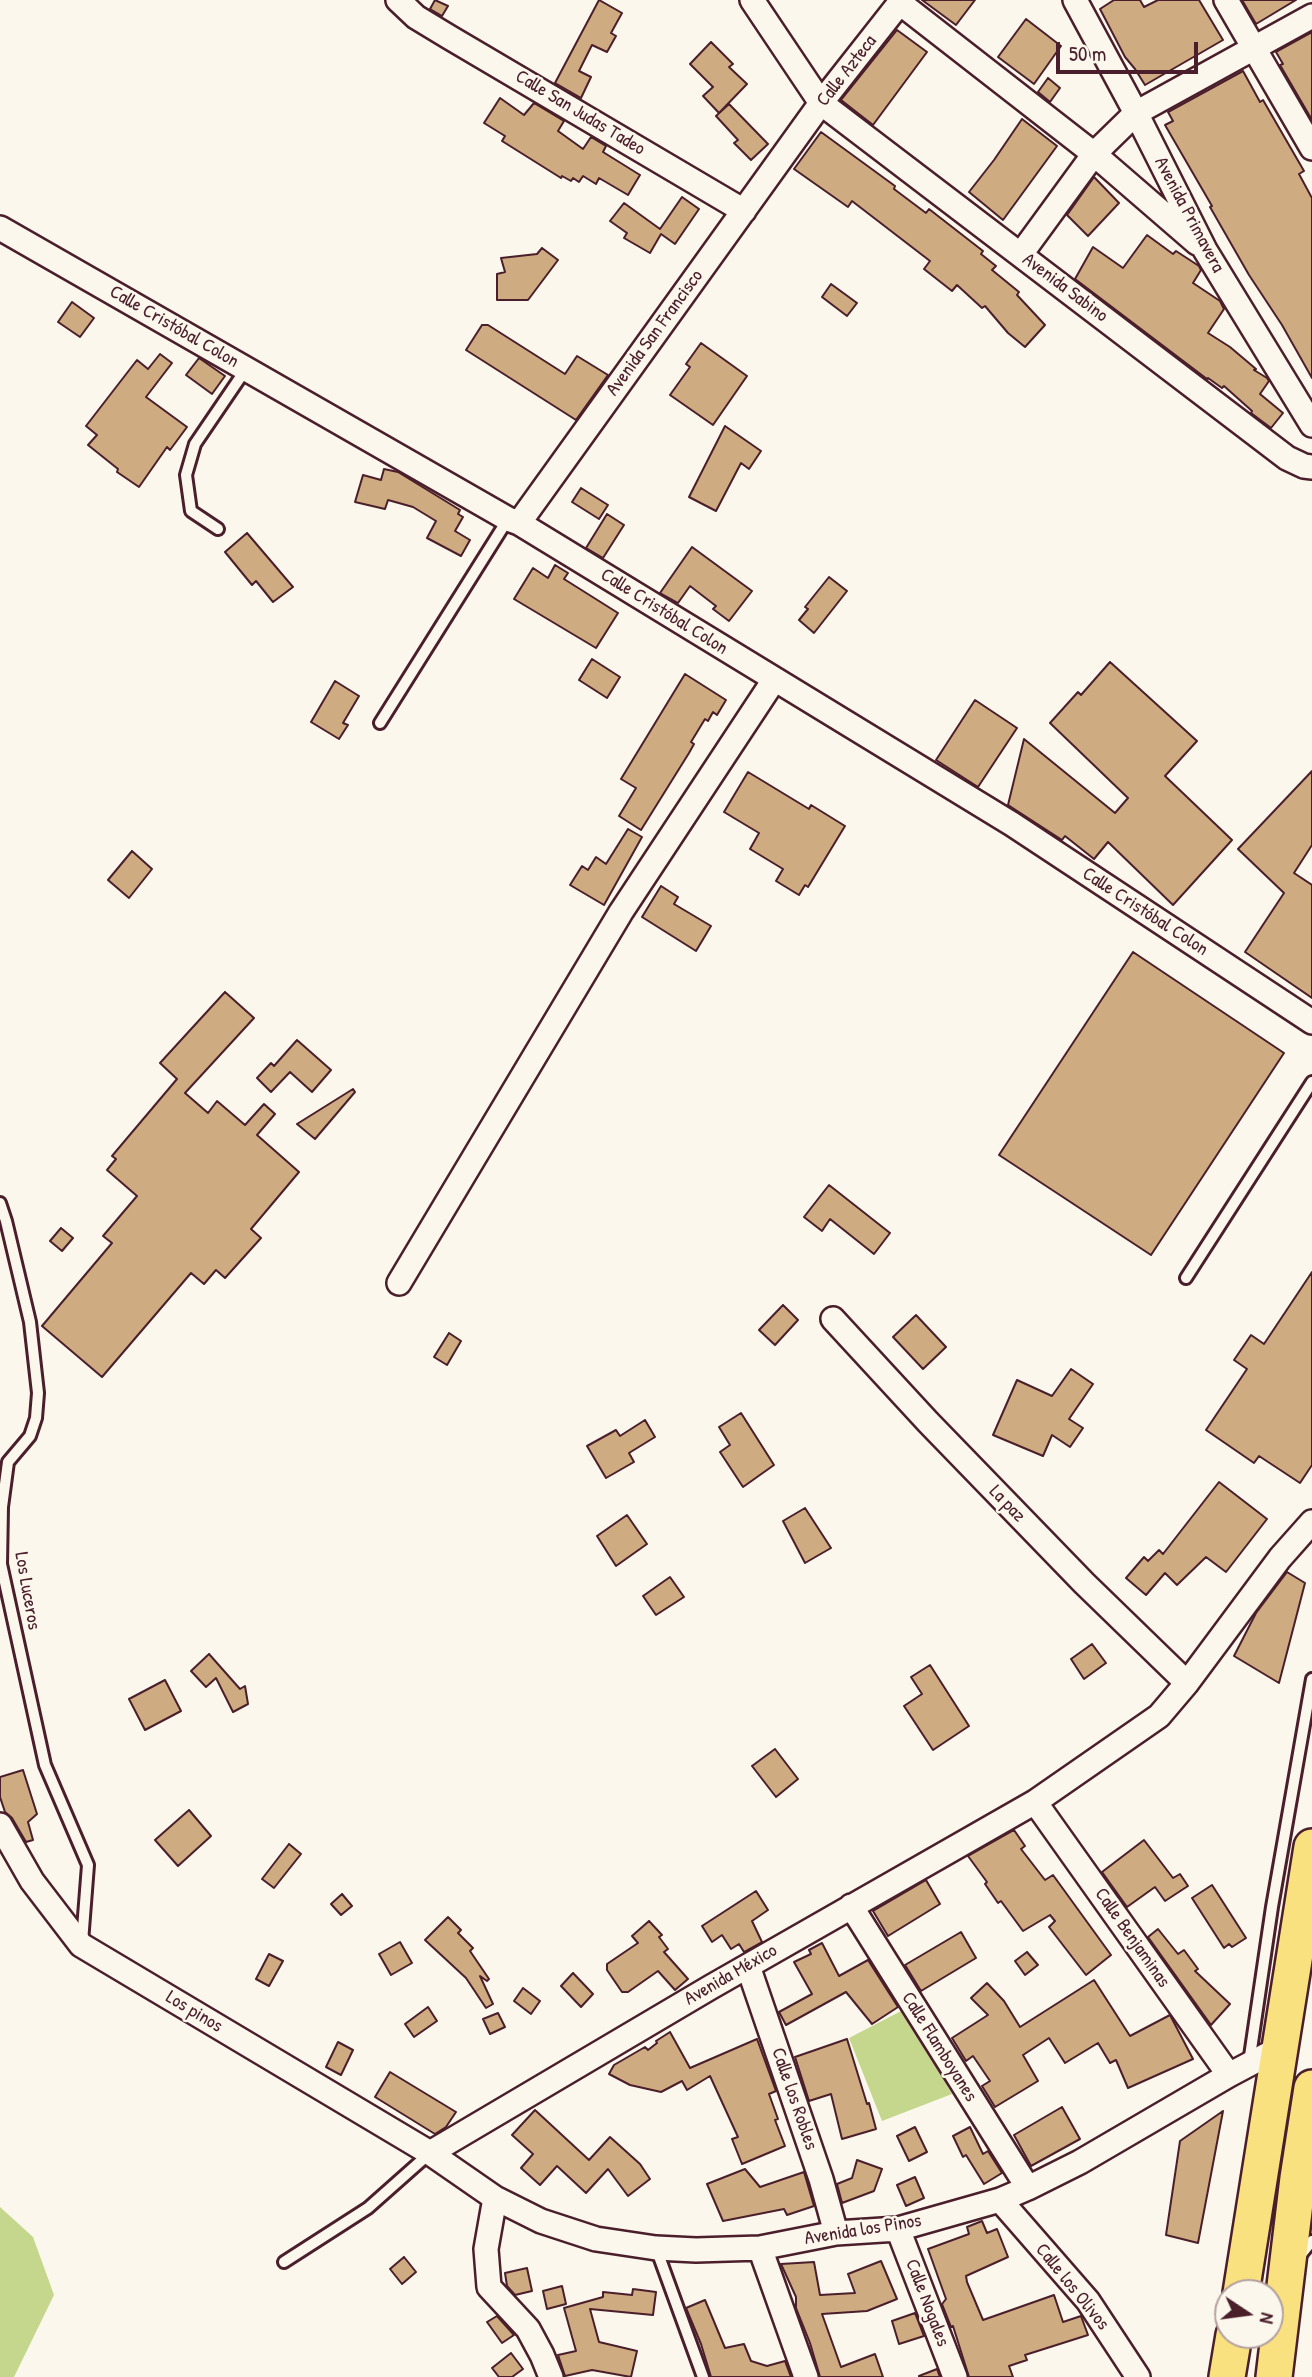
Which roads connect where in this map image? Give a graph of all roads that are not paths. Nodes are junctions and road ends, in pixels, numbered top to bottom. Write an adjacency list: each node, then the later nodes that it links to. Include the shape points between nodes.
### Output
1 (398, 0): 6 (street, Calle San Judas Tadeo)
2 (752, 0): 9 (street, Avenida Sabino)
3 (1075, 0): 10 (street, Avenida Primavera)
4 (1226, 0): 8 (street)
5 (901, 1): 9 (street, Calle Azteca); 13 (street)
6 (421, 8): 14 (street, Calle San Judas Tadeo)
7 (1312, 16): 8 (street)
8 (1254, 48): 10 (street); 12 (street)
9 (821, 103): 11 (street, Calle Azteca); 17 (street, Avenida Sabino)
10 (1136, 113): 13 (street); 16 (street, Avenida Primavera)
11 (793, 144): 14 (street, Avenida San Francisco)
12 (1312, 148)
13 (1094, 154): 16 (street); 17 (street)
14 (744, 211): 21 (street, Avenida San Francisco)
15 (0, 228): 18 (street, Calle Cristóbal Colon)
16 (1205, 250): 19 (street, Avenida Primavera)
17 (1021, 254): 20 (street, Avenida Sabino, via 1287,458)
18 (246, 369): 21 (street, Calle Cristóbal Colon); 22 (lane, via 195,444 186,475 191,511)
19 (1312, 425)
20 (1312, 467)
21 (513, 521): 23 (street, Calle Cristóbal Colon); 24 (lane)
22 (218, 529)
23 (774, 680): 25 (street, Calle Cristóbal Colon, via 1012,824); 29 (street, via 621,912)
24 (380, 723)
25 (1312, 1022)
26 (1312, 1082): 28 (lane)
27 (0, 1203): 38 (lane, Los Luceros, via 30,1322 38,1393 30,1436 8,1462 1,1564 46,1765 88,1865)
28 (1185, 1278)
29 (399, 1283)
30 (833, 1319): 33 (street, La paz, via 1084,1584)
31 (1312, 1522): 33 (street, Avenida México)
32 (1312, 1678): 40 (lane, via 1272,1908)
33 (1187, 1683): 34 (street, Avenida México, via 1159,1716)
34 (1035, 1802): 37 (street, Avenida México); 40 (street, Calle Benjaminas)
35 (0, 1825): 38 (street, Los pinos, via 32,1881)
36 (1312, 1847): 40 (main road)
37 (851, 1906): 39 (street, Avenida México); 43 (street, Calle Flamboyanes)
38 (81, 1945): 42 (street, Los pinos)
39 (748, 1966): 42 (street, Avenida México); 47 (street, Calle los Robles)
40 (1252, 2063): 43 (street, Avenida los Pinos); 53 (main road)
41 (1312, 2088): 52 (main road)
42 (430, 2153): 44 (street, Avenida los Pinos); 51 (lane, via 368,2208)
43 (1028, 2188): 45 (street, Avenida los Pinos)
44 (495, 2198): 49 (street, Avenida los Pinos, via 541,2221 596,2239); 55 (street, via 486,2249 489,2287 528,2329)
45 (1000, 2200): 46 (street, Avenida los Pinos); 59 (street, Calle los Olivos, via 1088,2301)
46 (898, 2229): 47 (street, Avenida los Pinos); 58 (street, Calle Nogales)
47 (836, 2233): 50 (street, Avenida los Pinos)
48 (1312, 2241): 52 (lane)
49 (656, 2248): 50 (street, Avenida los Pinos); 56 (lane)
50 (760, 2248): 57 (street)
51 (284, 2262)
52 (1287, 2270): 61 (main road)
53 (1242, 2279)
54 (1232, 2349): 60 (main road)
55 (551, 2377)
56 (704, 2377)
57 (806, 2377)
58 (955, 2377)
59 (1138, 2377)
60 (1227, 2377)
61 (1274, 2377)

